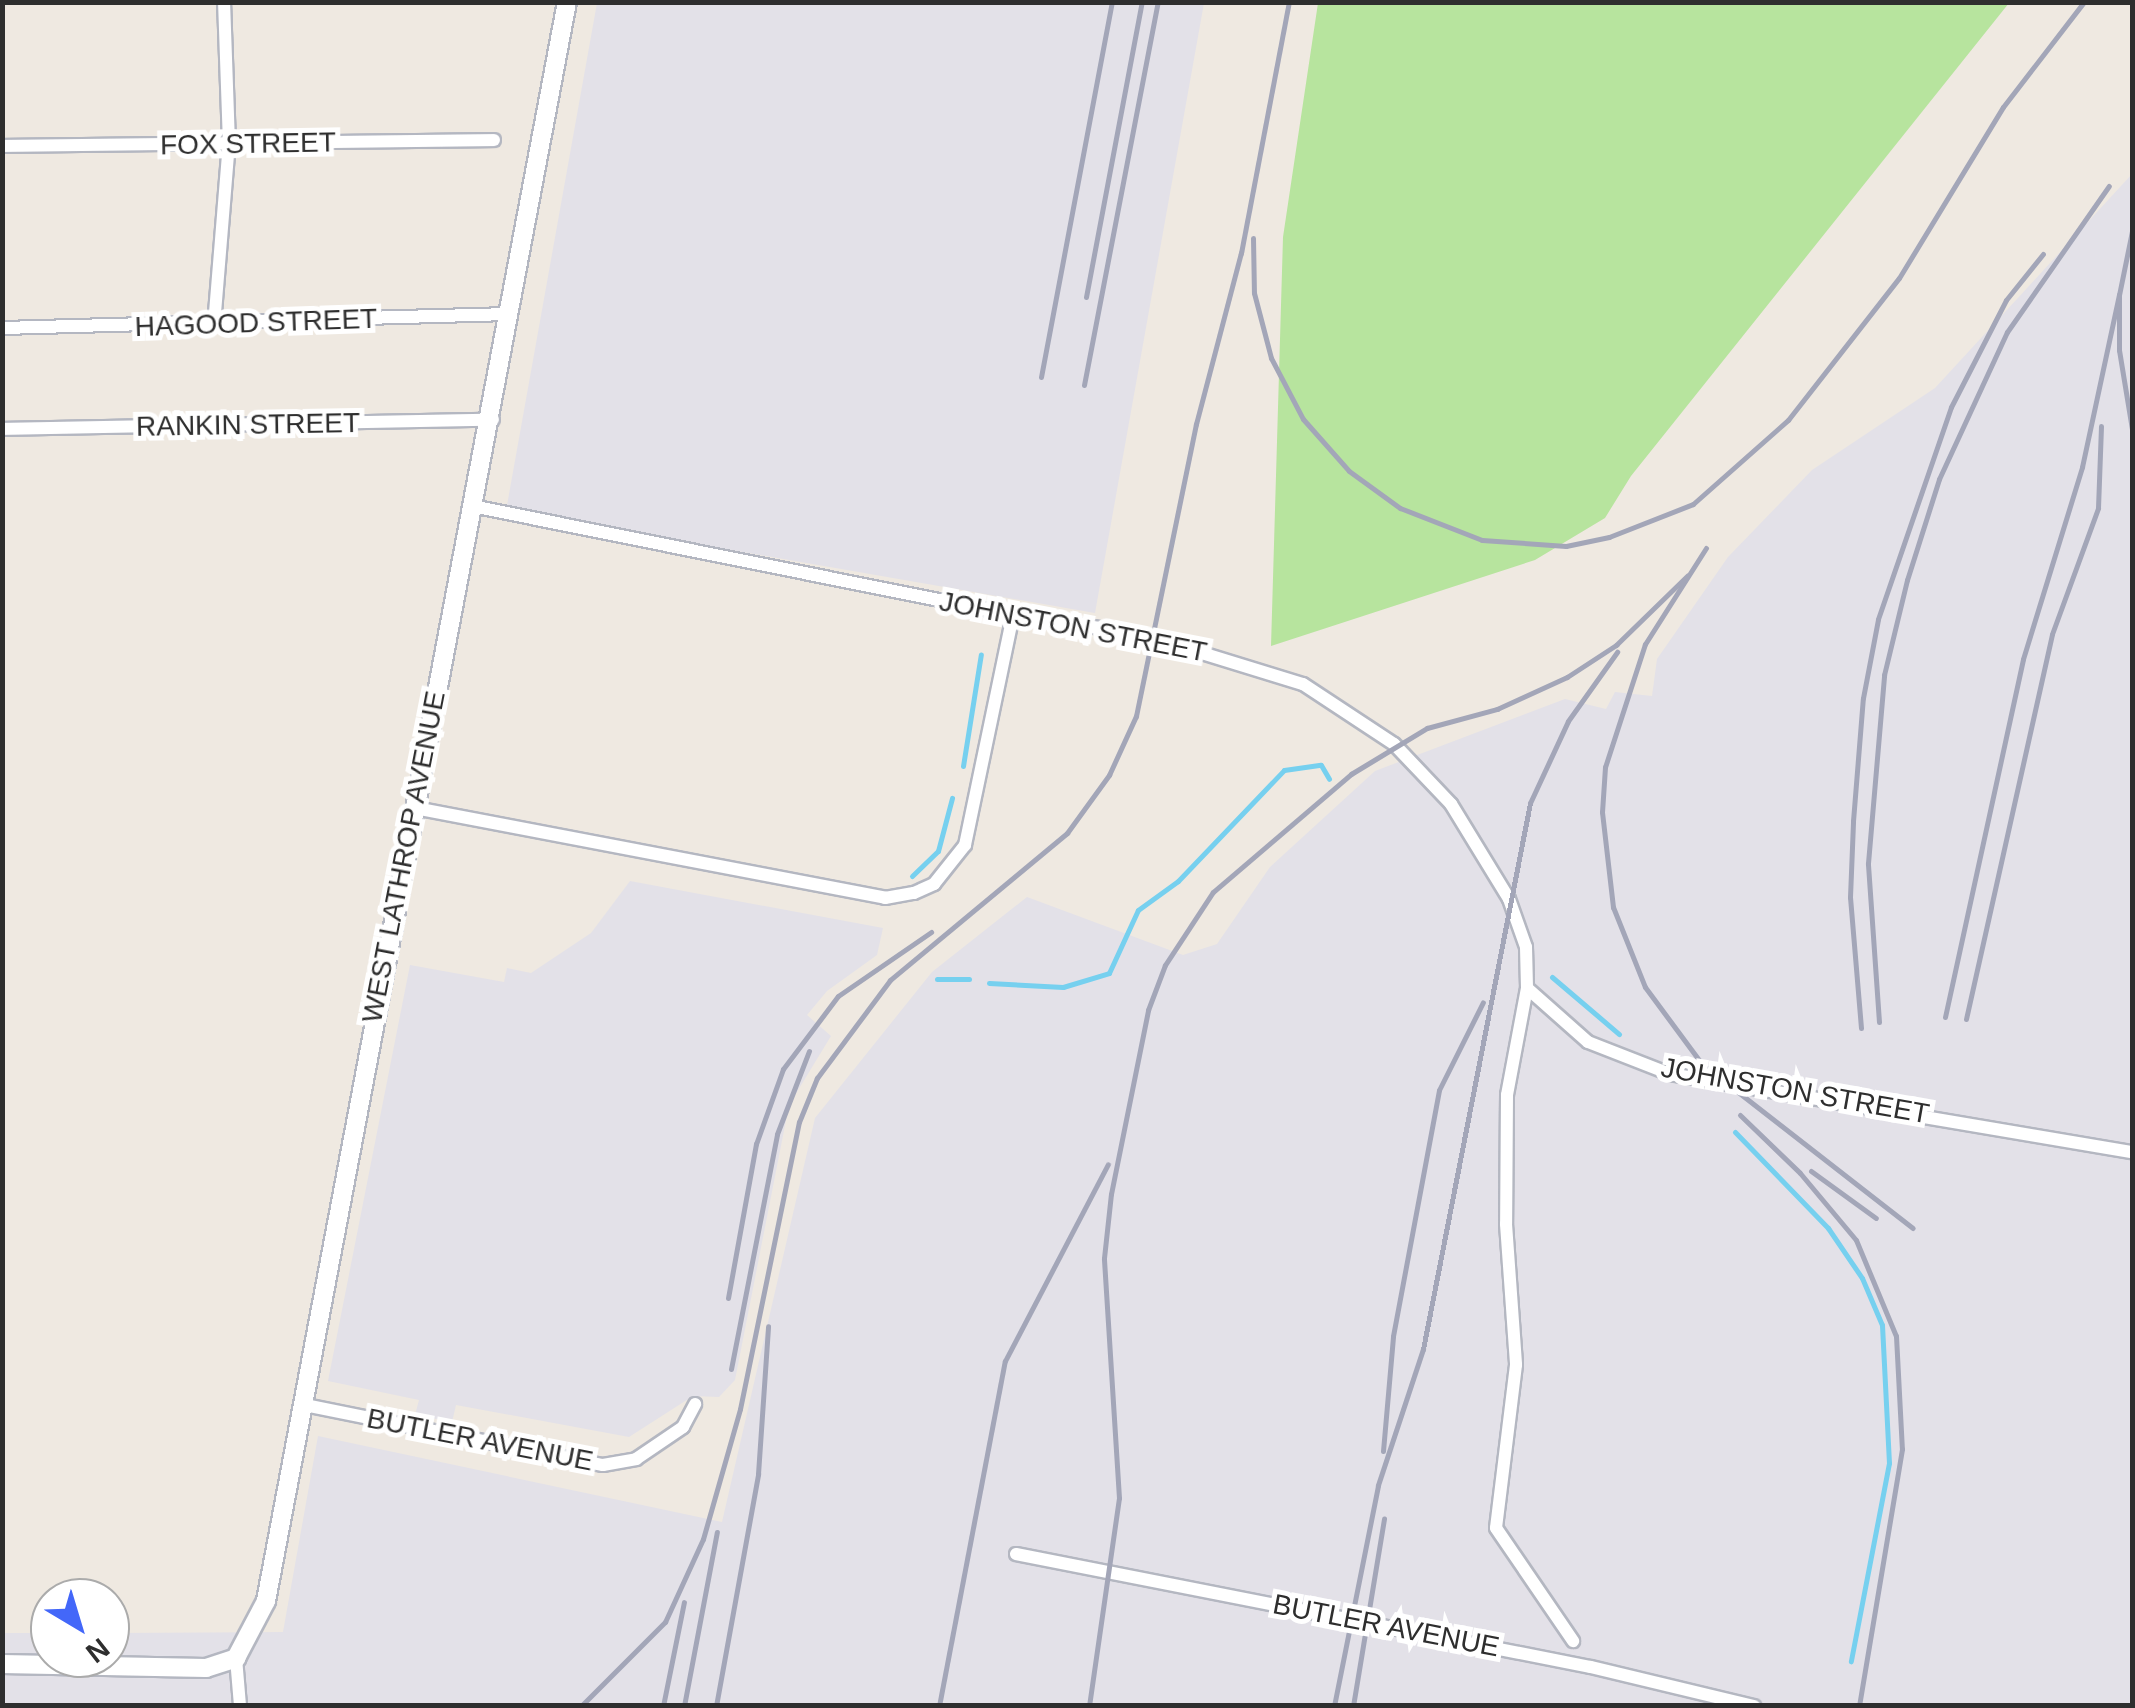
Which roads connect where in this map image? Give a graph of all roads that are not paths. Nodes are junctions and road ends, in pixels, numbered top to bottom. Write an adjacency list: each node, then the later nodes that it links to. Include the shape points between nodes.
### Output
1 (224, 2): 4 (street)
2 (567, 2): 6 (street, WEST LATHROP AVENUE)
3 (494, 140): 4 (street, FOX STREET)
4 (229, 144): 5 (street, FOX STREET); 7 (street)
5 (2, 146)
6 (510, 314): 7 (street, HAGOOD STREET); 9 (street, WEST LATHROP AVENUE)
7 (214, 325): 8 (street, HAGOOD STREET)
8 (2, 328)
9 (493, 420): 10 (street, RANKIN STREET); 11 (street, WEST LATHROP AVENUE)
10 (2, 428)
11 (472, 506): 12 (street, JOHNSTON STREET); 13 (street, WEST LATHROP AVENUE)
12 (1013, 615): 13 (street, via 965,845 934,884 914,894 885,898); 14 (street, JOHNSTON STREET, via 1198,648 1303,684 1342,706 1394,744 1471,829 1520,931)
13 (415, 808): 16 (street, WEST LATHROP AVENUE)
14 (1526, 988): 15 (street, JOHNSTON STREET, via 1588,1042 1670,1074); 19 (street, via 1507,1096 1506,1224 1516,1365 1496,1528)
15 (2132, 1152)
16 (300, 1404): 17 (street, BUTLER AVENUE, via 603,1465 636,1459 684,1427); 20 (street, WEST LATHROP AVENUE, via 266,1602 253,1637)
17 (695, 1404)
18 (1016, 1554): 23 (street, BUTLER AVENUE, via 1591,1667)
19 (1574, 1641)
20 (236, 1658): 21 (street, via 171,1670); 22 (street)
21 (2, 1664)
22 (240, 1706)
23 (1754, 1706)

